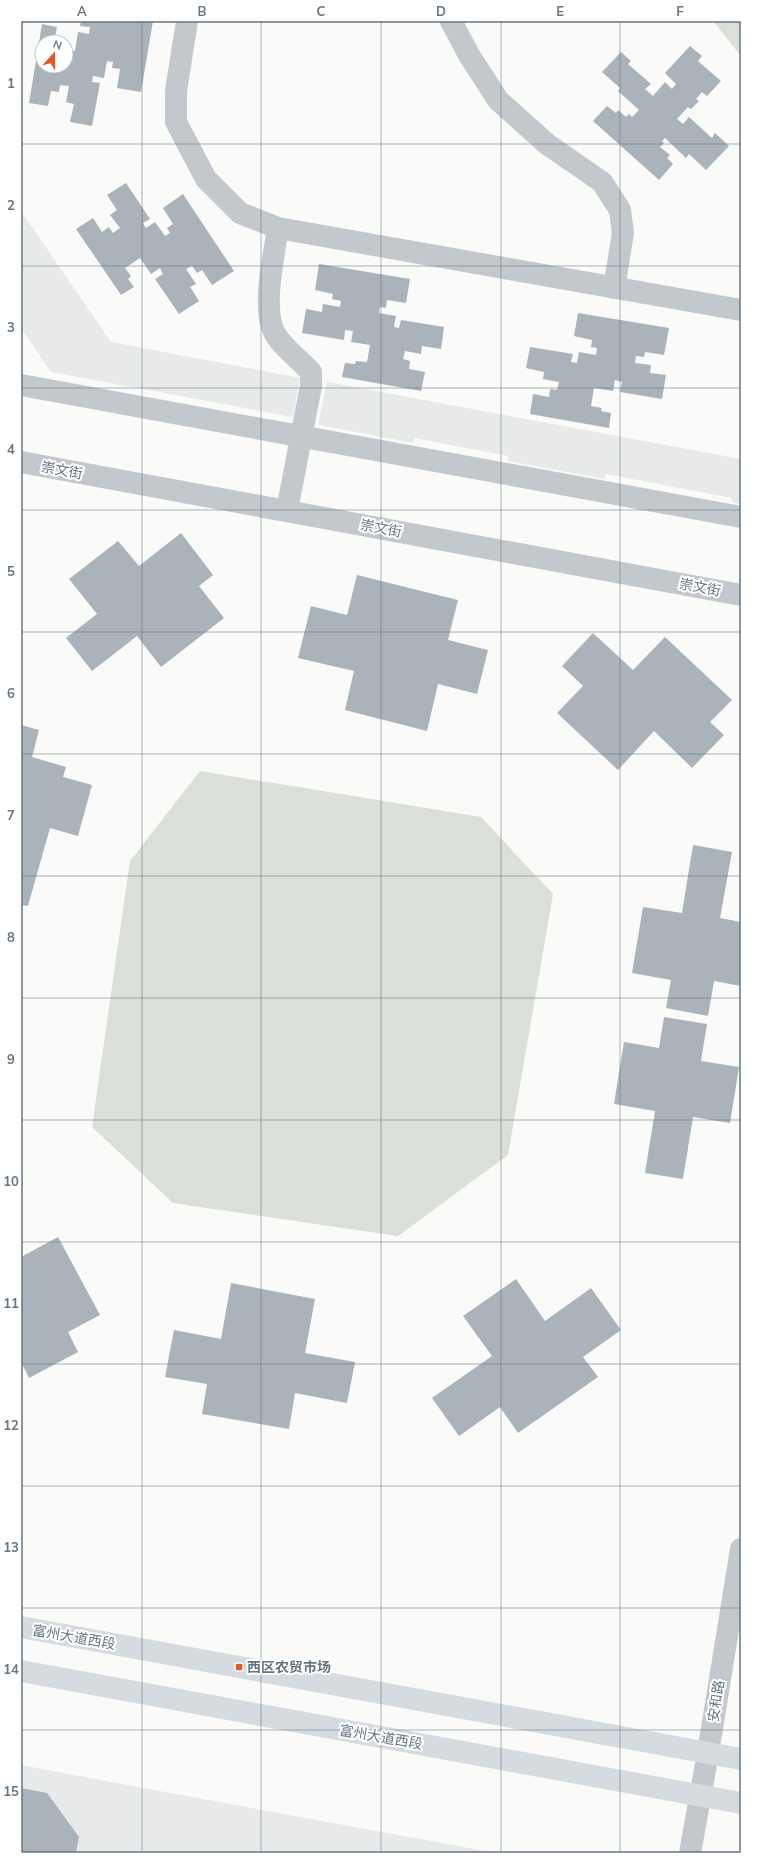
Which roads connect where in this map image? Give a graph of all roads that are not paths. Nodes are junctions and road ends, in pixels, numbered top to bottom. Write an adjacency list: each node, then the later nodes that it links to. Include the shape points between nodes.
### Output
1 (187, 21): 3 (street, via 176,90 176,122 206,178 240,213)
2 (451, 21): 4 (street, via 498,100 547,144 602,182 620,210 623,233)
3 (278, 228): 4 (street); 7 (street, via 268,293 271,320 276,336 311,372 312,386)
4 (614, 288): 5 (street)
5 (741, 310)
6 (21, 385): 7 (street)
7 (302, 436): 9 (street); 10 (street)
8 (21, 462): 9 (street, 崇文街)
9 (287, 510): 11 (street, 崇文街)
10 (741, 517)
11 (741, 595)
12 (741, 1549): 15 (street, 安和路)
13 (21, 1628): 15 (main road, 富州大道西段)
14 (21, 1672): 17 (main road, 富州大道西段)
15 (708, 1753): 16 (main road, 富州大道西段); 17 (street, 安和路)
16 (741, 1759)
17 (700, 1796): 18 (main road, 富州大道西段); 19 (street, 安和路)
18 (741, 1803)
19 (690, 1853)

